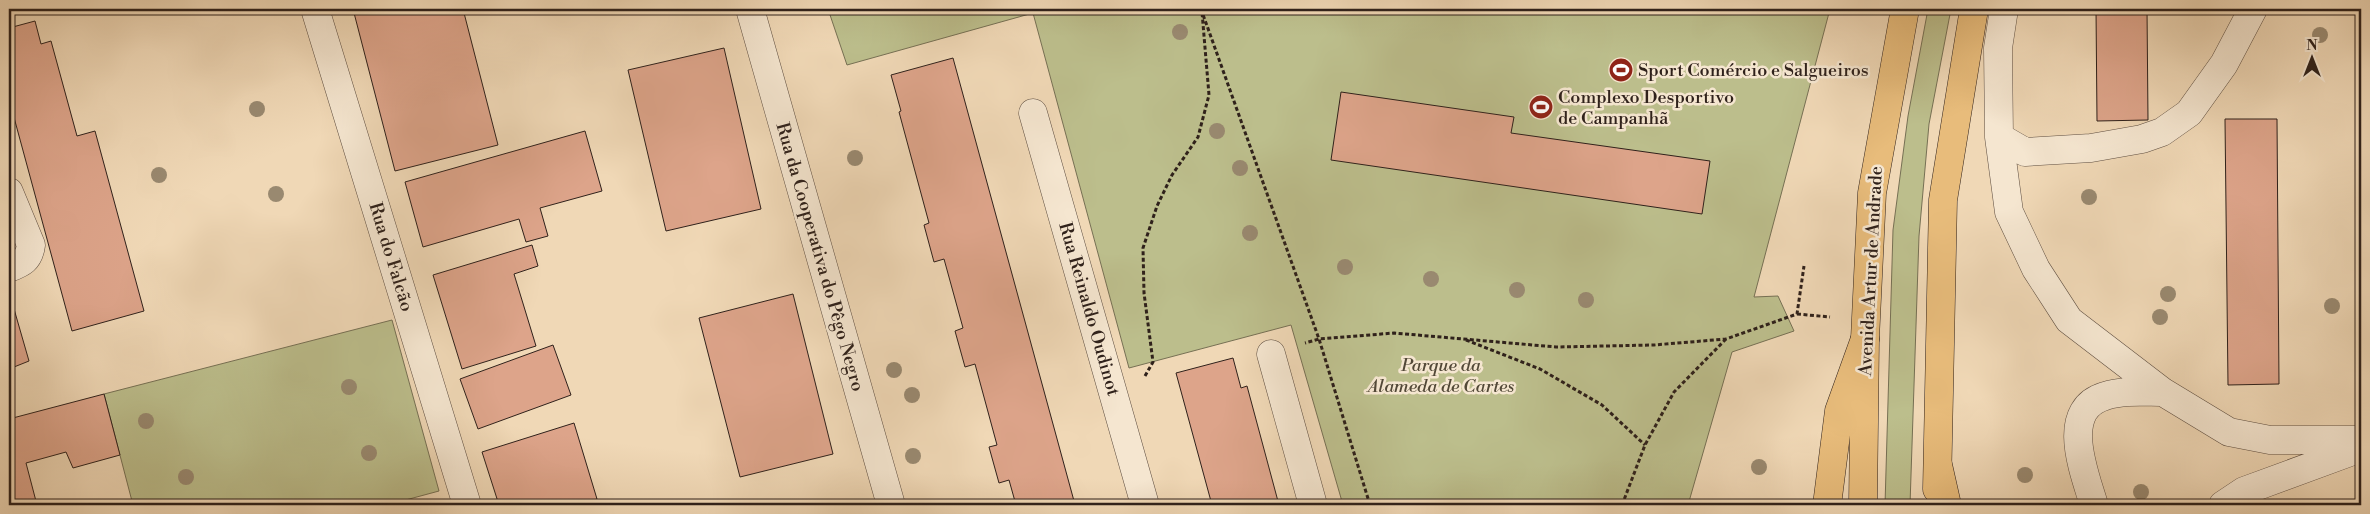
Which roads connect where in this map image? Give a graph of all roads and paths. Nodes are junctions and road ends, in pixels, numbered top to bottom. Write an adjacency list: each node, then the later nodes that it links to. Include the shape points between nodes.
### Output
1 (314, 9): 24 (street, Rua do Falcão)
2 (750, 9): 25 (street, Rua da Cooperativa do Pêgo Negro)
3 (1904, 9): 16 (main road, Avenida Artur de Andrade, via 1872,193)
4 (1974, 9): 23 (main road, via 1943,200)
5 (2004, 9): 9 (street, via 1998,48)
6 (2253, 9): 9 (street, via 2224,64 2189,113 2162,132 2091,148 2025,152)
7 (1201, 10): 14 (path); 19 (path, via 1209,95 1198,137 1172,175 1143,248 1144,293 1153,362)
8 (1033, 113): 19 (street, Rua Reinaldo Oudinot)
9 (1999, 137): 18 (street, via 2009,212 2036,269 2069,320)
10 (9, 192): 12 (street, via 31,245 30,254 23,263)
11 (1804, 266): 15 (path, via 1797,314)
12 (9, 268)
13 (1462, 338): 14 (path, via 1394,333); 15 (path, via 1556,347 1654,345); 21 (path, via 1540,369 1602,405)
14 (1319, 339): 17 (path); 28 (path)
15 (1726, 339): 21 (path, via 1674,392)
16 (1866, 339): 30 (main road, via 1839,411); 31 (main road, Avenida Artur de Andrade)
17 (1271, 354): 27 (street)
18 (2163, 392): 20 (street, via 2229,432 2270,440); 34 (street, via 2104,396 2092,402 2083,414 2078,426 2078,442)
19 (1120, 421): 26 (street, Rua Reinaldo Oudinot)
20 (2361, 440)
21 (1645, 444): 29 (path)
22 (2361, 448): 35 (street, via 2244,491)
23 (1938, 465): 32 (main road); 33 (main road)
24 (466, 505)
25 (891, 505)
26 (1145, 505)
27 (1313, 505)
28 (1370, 505)
29 (1622, 505)
30 (1827, 505)
31 (1862, 505)
32 (1937, 505)
33 (1947, 505)
34 (2094, 505)
35 (2223, 505)

